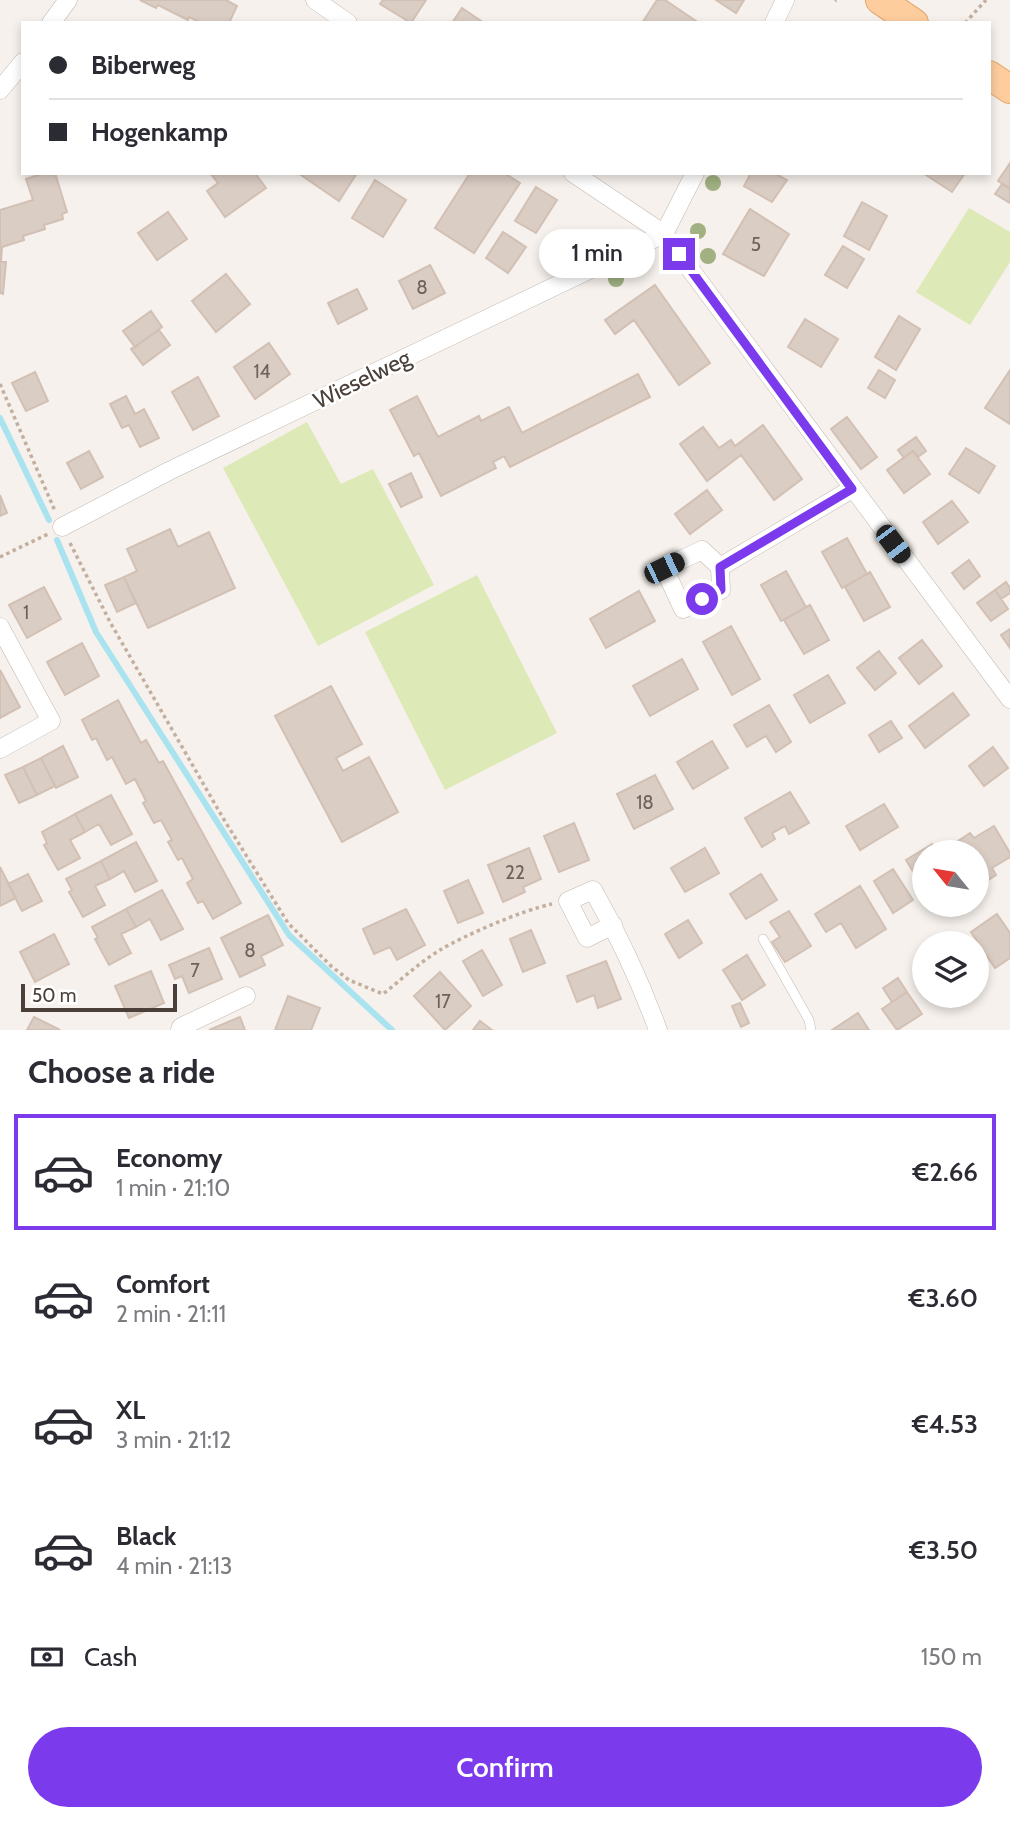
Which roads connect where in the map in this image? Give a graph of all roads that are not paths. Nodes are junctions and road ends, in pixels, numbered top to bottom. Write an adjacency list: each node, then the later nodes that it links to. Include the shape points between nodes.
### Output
1 (68, 0): 5 (street)
2 (315, 0): 6 (street)
3 (785, 0): 7 (street)
4 (880, 0): 8 (main road)
5 (52, 21)
6 (345, 21)
7 (775, 21)
8 (911, 21)
9 (21, 64): 12 (street)
10 (991, 76): 11 (main road)
11 (1010, 89)
12 (0, 90)
13 (576, 175): 15 (street)
14 (694, 175): 15 (street)
15 (664, 234): 16 (street); 17 (street, Wieselweg, via 169,471)
16 (852, 489): 18 (street); 20 (street)
17 (62, 527)
18 (720, 567)
19 (0, 627): 21 (street, via 51,721)
20 (1010, 699)
21 (0, 749)
22 (612, 925): 22 (street, via 587,938 568,901 593,890); 26 (street)
23 (763, 939): 27 (lane)
24 (246, 996): 25 (street)
25 (180, 1030)
26 (658, 1030)
27 (811, 1030)

